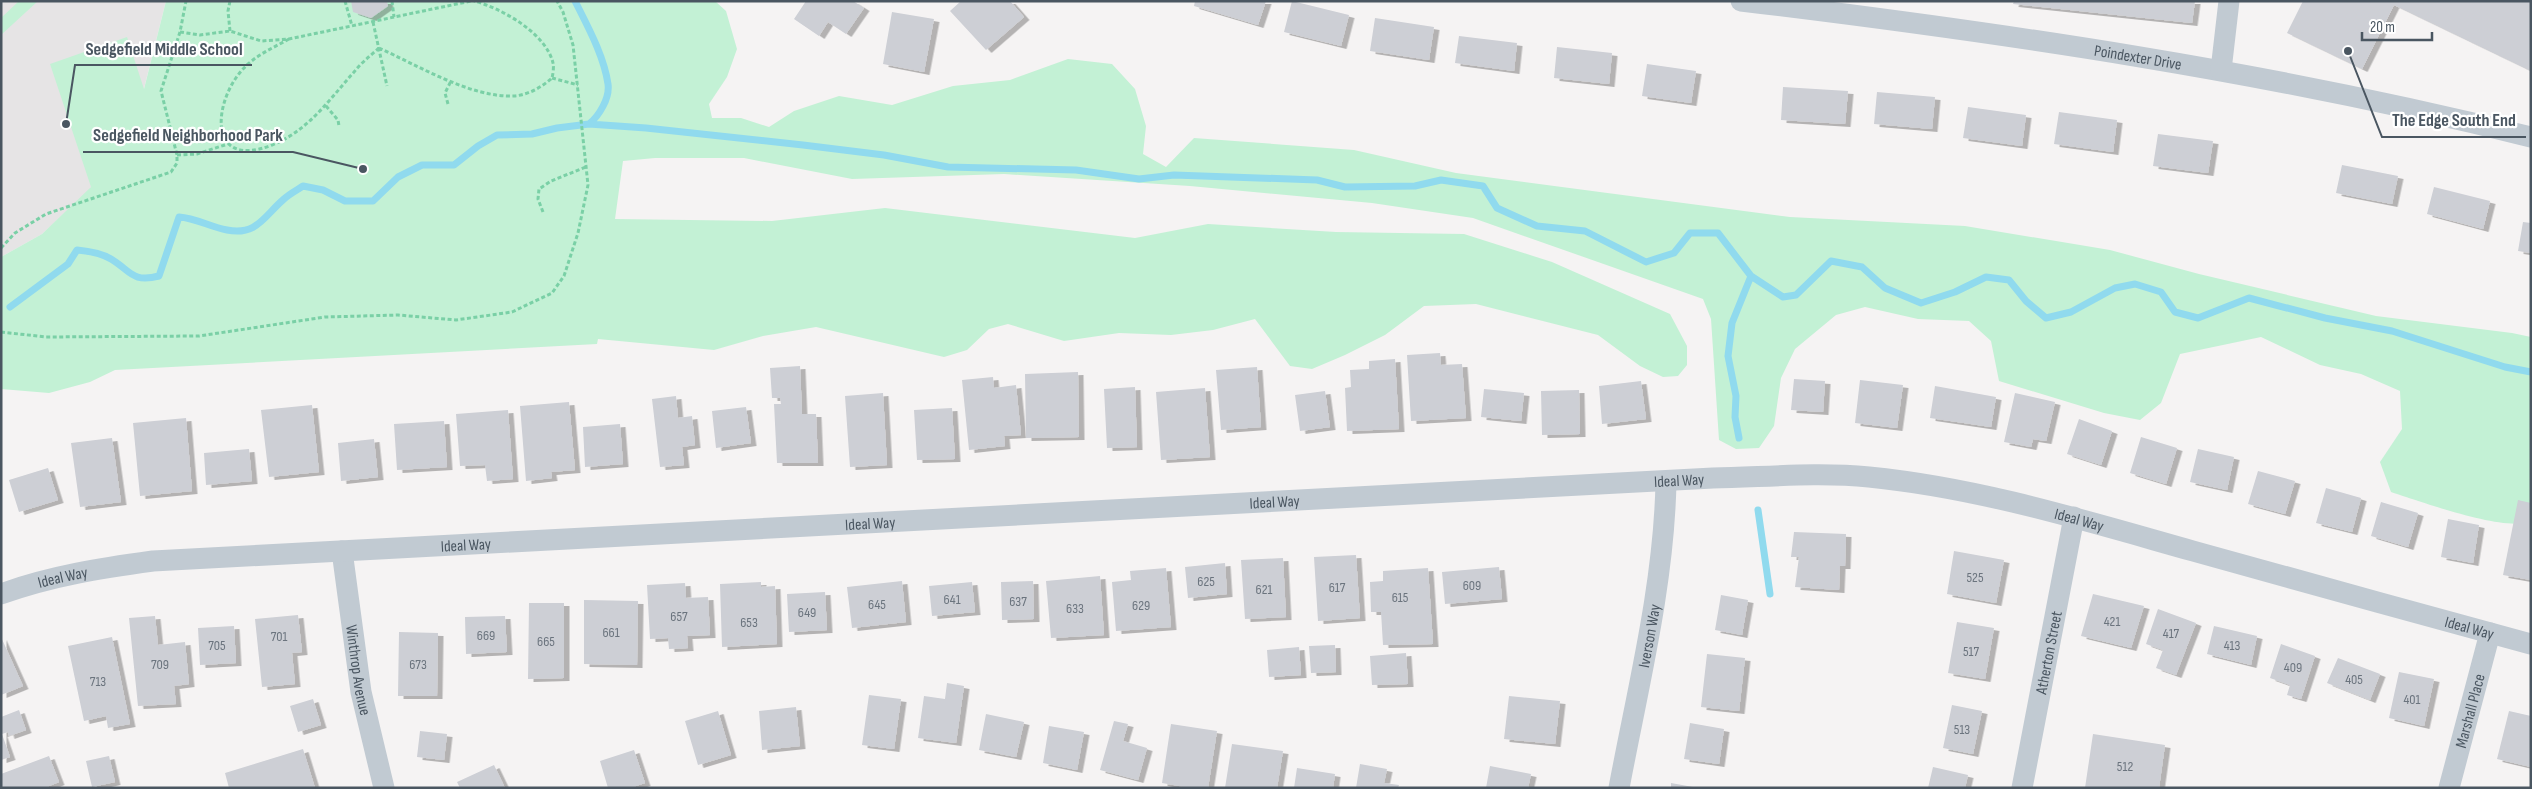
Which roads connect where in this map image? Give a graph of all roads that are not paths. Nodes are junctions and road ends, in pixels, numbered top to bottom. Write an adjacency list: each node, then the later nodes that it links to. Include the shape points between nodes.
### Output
1 (1741, 1): 3 (street, Poindexter Drive, via 2024,38)
2 (2229, 1): 3 (street)
3 (2221, 70): 4 (street, Poindexter Drive, via 2455,118)
4 (2531, 137)
5 (1666, 482): 6 (street, Ideal Way, via 1830,475 1868,477 1944,487); 7 (street, Ideal Way); 12 (street, Iverson Way, via 1666,521 1659,577)
6 (2074, 517): 9 (street, Ideal Way); 13 (street, Atherton Street)
7 (342, 552): 8 (street, Ideal Way, via 153,561 94,570); 11 (street, Winthrop Avenue, via 362,692)
8 (1, 594)
9 (2490, 632): 10 (street, Ideal Way); 14 (street, Marshall Place)
10 (2531, 644)
11 (384, 788)
12 (1619, 788)
13 (2022, 788)
14 (2449, 788)

